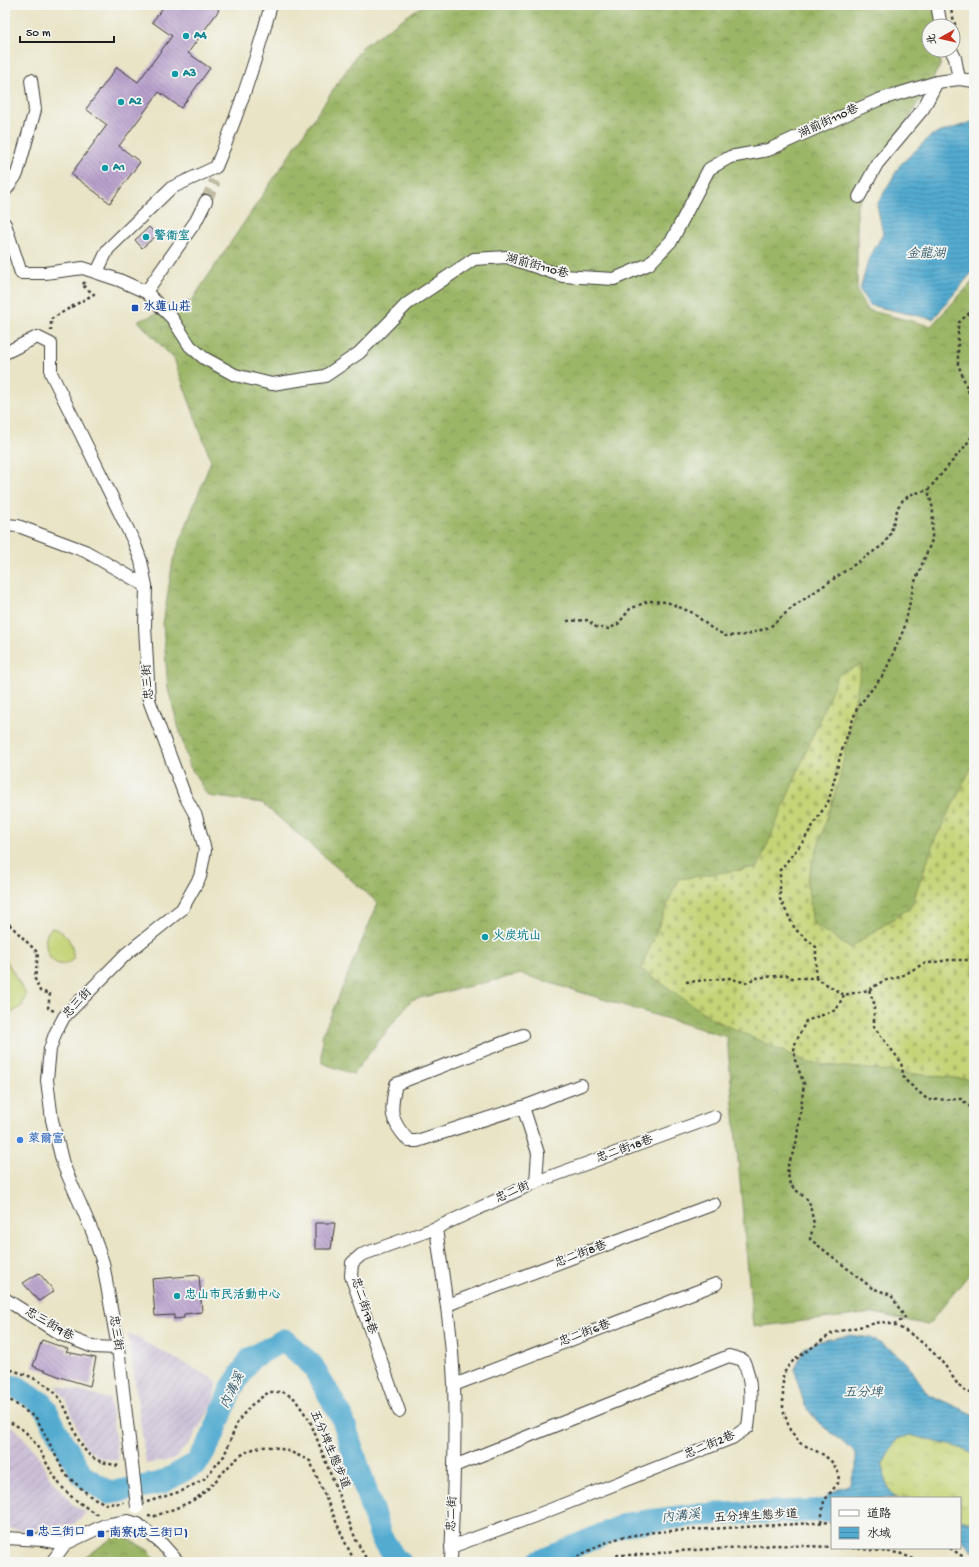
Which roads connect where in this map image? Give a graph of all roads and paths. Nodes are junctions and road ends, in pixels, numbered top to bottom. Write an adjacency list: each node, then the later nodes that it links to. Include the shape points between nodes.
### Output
1 (271, 5): 15 (street, via 231,132 216,167 171,188 108,249)
2 (937, 5): 4 (street)
3 (952, 5): 5 (path)
4 (939, 18)
5 (953, 18)
6 (954, 58): 8 (street)
7 (31, 80): 11 (street, via 35,110 17,174)
8 (959, 80): 9 (street, 湖前街110巷); 10 (street, 湖前街110巷)
9 (974, 81)
10 (937, 82): 12 (street, via 923,109 877,164); 16 (street, 湖前街110巷, via 878,100 768,150 730,158 710,169 672,240 649,264 614,279 563,276 507,257 474,259 407,304 359,353 325,376 272,384 235,375 204,358 190,346 172,318)
11 (5, 191)
12 (859, 197)
13 (206, 201): 16 (street, via 196,221)
14 (5, 224): 15 (street, 湖前街110巷, via 21,273 83,268)
15 (97, 272): 16 (street, 湖前街110巷)
16 (146, 292)
17 (94, 294): 19 (path, via 51,319)
18 (974, 309): 21 (path, via 958,323 958,364)
19 (51, 344): 20 (street, via 37,337); 25 (street, 忠三街, via 51,373 134,542)
20 (5, 353)
21 (974, 406)
22 (974, 432): 23 (path)
23 (928, 490): 26 (path, via 912,494 903,500 898,507 890,535 882,545 794,606 770,627 746,635 726,636 692,613 666,602 648,601 630,609 618,624 608,629 596,627 588,620); 29 (path, via 933,509 932,540 914,584 904,629 884,674 857,708 841,753 829,800 802,843 780,870 780,899 795,929 816,947)
24 (5, 525): 25 (street, via 18,526 85,551)
25 (146, 586): 33 (street, 忠三街, via 145,626 149,700 185,796 196,816 205,850 200,877 182,909 126,954)
26 (567, 621)
27 (5, 920): 33 (path, via 38,953 35,979 40,991 50,994 48,1008)
28 (974, 960): 31 (path, via 948,960 923,964 900,977 883,981)
29 (816, 978): 30 (path, via 792,978 787,975 755,978 746,983 729,978); 32 (path)
30 (686, 982)
31 (869, 990): 32 (path); 37 (path, via 874,1003 874,1027 901,1062 904,1079 928,1100 961,1099)
32 (844, 995): 45 (path, via 836,1010 806,1021 794,1046 795,1060 804,1084 796,1145 787,1168 790,1185 809,1201 814,1224 810,1239 872,1288 891,1295 905,1318)
33 (64, 1017): 46 (street, 忠三街, via 50,1049 47,1080 52,1120 63,1164 103,1263)
34 (523, 1035): 36 (street, via 396,1084 391,1104 394,1120 409,1141 417,1141)
35 (581, 1084): 36 (street)
36 (523, 1108): 39 (street, 忠二街, via 538,1153)
37 (974, 1110)
38 (714, 1117): 39 (street, 忠二街18巷)
39 (536, 1182): 41 (street, 忠二街)
40 (714, 1204): 44 (street, 忠二街8巷)
41 (436, 1228): 44 (street, 忠二街); 51 (street, 忠二街17巷, via 361,1255 352,1263 351,1276)
42 (716, 1284): 48 (street, 忠二街6巷)
43 (5, 1299): 46 (street, 忠三街9巷, via 60,1334 93,1347)
44 (447, 1305): 48 (street, 忠二街)
45 (894, 1324): 49 (path, via 933,1352 966,1392); 57 (path, via 882,1322 836,1332 793,1361 783,1375 783,1409 790,1430 800,1443 824,1455 833,1463 839,1474 838,1483 824,1501)
46 (118, 1348): 53 (street, 忠三街)
47 (5, 1368): 53 (path, via 27,1374 52,1391 68,1412 80,1446 96,1461 118,1466)
48 (454, 1385): 54 (street, 忠二街)
49 (974, 1392)
50 (5, 1398): 55 (path, 五分埤生態步道, via 37,1419 65,1474 90,1496 106,1504)
51 (399, 1411)
52 (5, 1420): 56 (path, via 29,1434 55,1477 71,1497 98,1515)
53 (132, 1464): 55 (street, 忠三街, bridge)
54 (454, 1466): 61 (street, 忠二街); 61 (street, 忠二街2巷, via 729,1356 743,1360 748,1370 751,1406 748,1427 732,1438)
55 (137, 1510): 60 (street, via 128,1521 105,1525); 67 (street); 68 (path, 五分埤生態步道, via 153,1517 183,1505 202,1494 244,1453 266,1446 287,1449 310,1461); 69 (path, 五分埤生態步道, via 204,1479 224,1456 238,1421 250,1406 269,1392 283,1392 294,1398 310,1421 356,1540)
56 (104, 1514)
57 (821, 1522): 58 (path, 五分埤生態步道); 71 (path, 五分埤生態步道, via 649,1533 615,1539)
58 (831, 1522)
59 (5, 1538): 60 (street)
60 (65, 1544): 66 (street)
61 (451, 1547): 70 (street, 忠二街)
62 (831, 1547): 72 (path, via 776,1545 662,1552 651,1555 618,1555)
63 (860, 1549): 73 (path, via 899,1554)
64 (951, 1549): 74 (path)
65 (974, 1560): 74 (path)
66 (52, 1562)
67 (178, 1562)
68 (355, 1562)
69 (368, 1562)
70 (451, 1562)
71 (567, 1562)
72 (606, 1562)
73 (921, 1562)
74 (970, 1562)

